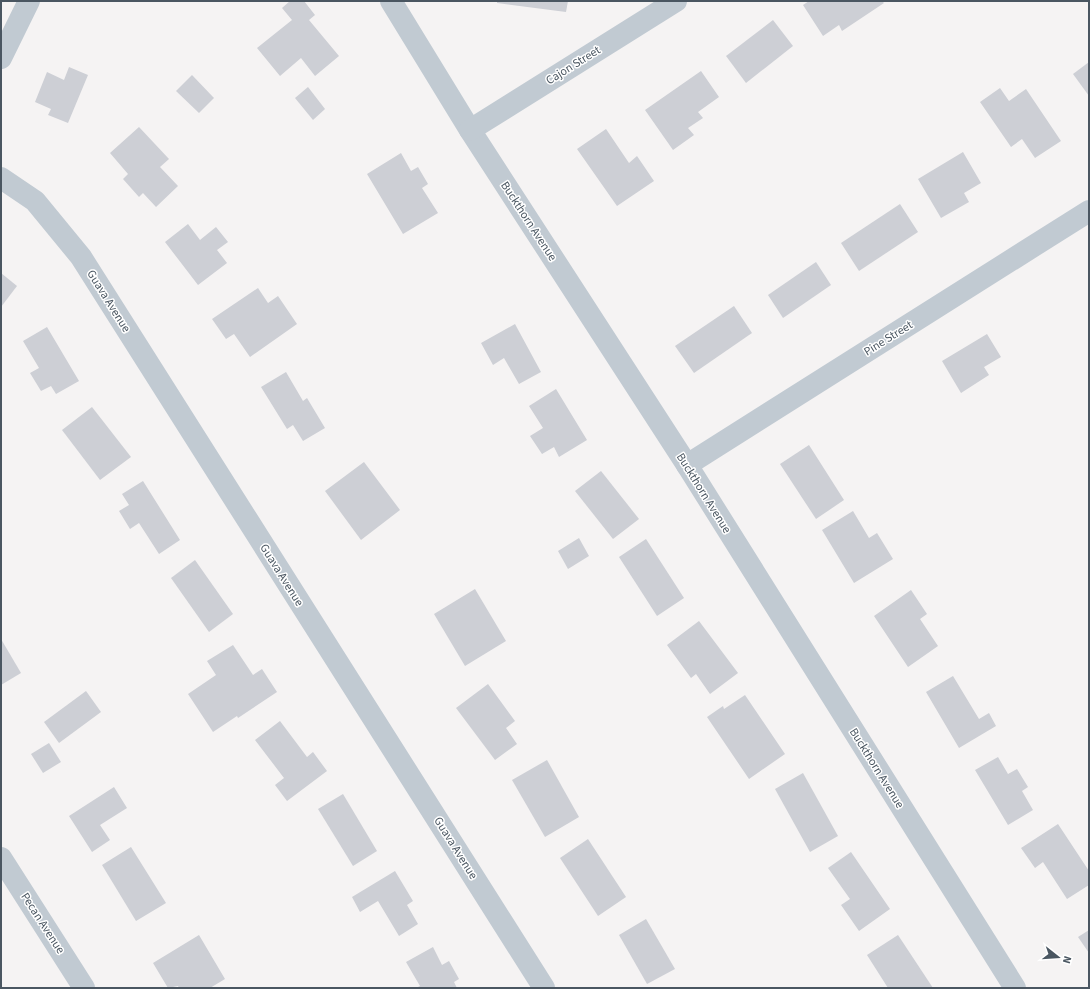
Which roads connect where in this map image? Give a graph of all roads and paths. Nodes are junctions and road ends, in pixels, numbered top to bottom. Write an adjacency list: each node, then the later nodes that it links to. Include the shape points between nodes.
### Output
1 (29, 1): 4 (street)
2 (391, 1): 5 (street, Buckthorn Avenue)
3 (676, 1): 5 (street, Cajon Street)
4 (1, 58)
5 (470, 130): 8 (street, Buckthorn Avenue)
6 (1, 178): 11 (street, Guava Avenue, via 35,201 81,257)
7 (1089, 211): 8 (street, Pine Street)
8 (687, 465): 12 (street, Buckthorn Avenue)
9 (1, 858): 10 (street, Pecan Avenue)
10 (84, 988)
11 (544, 988)
12 (1015, 988)

